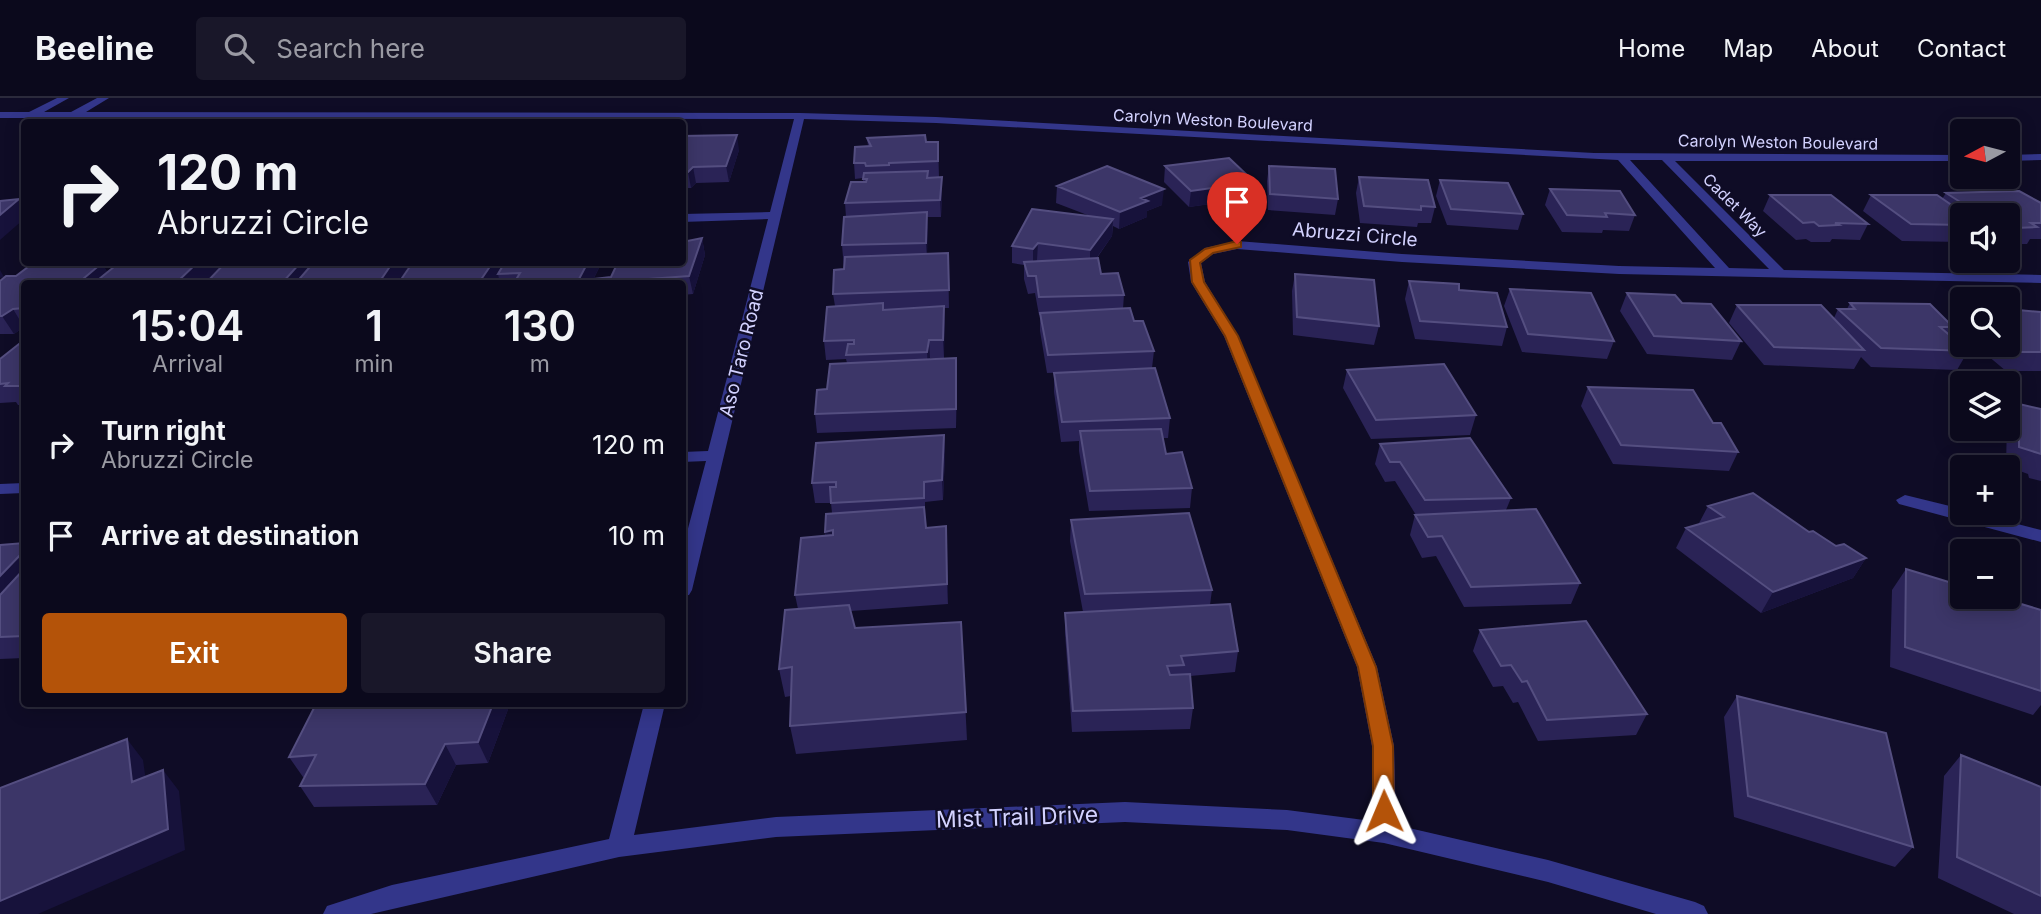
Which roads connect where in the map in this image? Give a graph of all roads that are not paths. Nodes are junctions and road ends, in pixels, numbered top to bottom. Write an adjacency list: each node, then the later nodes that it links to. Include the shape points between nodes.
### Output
1 (64, 98): 4 (street)
2 (104, 98): 5 (street)
3 (0, 115): 4 (street, Carolyn Weston Boulevard)
4 (31, 115): 5 (street, Carolyn Weston Boulevard)
5 (72, 116): 6 (street, Carolyn Weston Boulevard)
6 (800, 116): 7 (street, Carolyn Weston Boulevard); 12 (street, Aso Taro Road)
7 (1621, 156): 8 (street, Carolyn Weston Boulevard); 14 (street)
8 (1665, 157): 10 (street, Carolyn Weston Boulevard); 15 (street, Cadet Way)
9 (2041, 157): 11 (street)
10 (1950, 158)
11 (2020, 158)
12 (776, 215): 13 (street); 17 (street, Aso Taro Road)
13 (686, 218)
14 (1726, 273): 15 (street, Abruzzi Circle); 25 (street, Abruzzi Circle, via 1416,259 1237,244 1209,251 1194,262 1198,282 1231,336 1367,667 1383,746)
15 (1782, 275): 16 (street, Abruzzi Circle)
16 (2041, 279)
17 (716, 456): 18 (street); 23 (street, Aso Taro Road)
18 (686, 457)
19 (21, 488): 20 (street)
20 (0, 489)
21 (1905, 499): 22 (street)
22 (2041, 536)
23 (686, 574)
24 (653, 707): 26 (street)
25 (1384, 832): 26 (street, Mist Trail Drive, via 1287,820 1125,812 776,827); 28 (street, Mist Trail Drive, via 1548,871)
26 (619, 847): 27 (street, Mist Trail Drive, via 392,896)
27 (336, 914)
28 (1695, 914)

